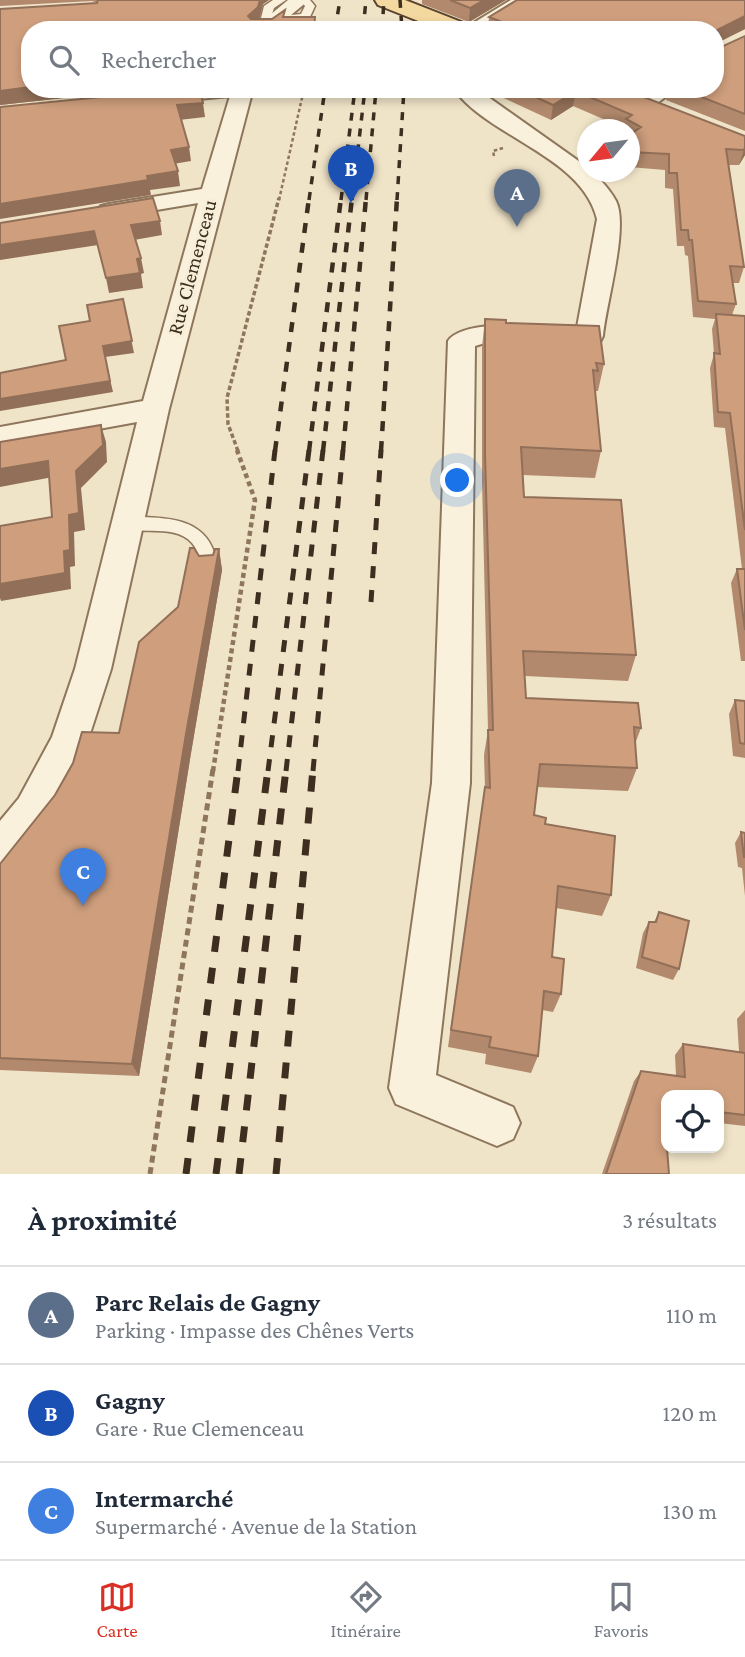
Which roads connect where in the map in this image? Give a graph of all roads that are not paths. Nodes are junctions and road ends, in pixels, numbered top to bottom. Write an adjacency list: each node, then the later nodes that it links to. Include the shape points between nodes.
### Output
1 (303, 0): 4 (street)
2 (525, 0): 6 (street)
3 (400, 2): 5 (main road)
4 (271, 11)
5 (431, 21)
6 (487, 21)
7 (145, 98): 11 (street)
8 (240, 98): 14 (street, Rue Clemenceau)
9 (477, 98): 21 (street, via 578,169 601,195 610,216 590,337 484,334 462,341 452,782 412,1088)
10 (637, 98): 12 (street)
11 (135, 99)
12 (634, 99): 13 (main road)
13 (675, 115)
14 (212, 194): 15 (street); 16 (street, Rue Clemenceau)
15 (82, 216)
16 (155, 409): 17 (street); 18 (street, Rue Clemenceau)
17 (0, 437)
18 (128, 524): 19 (lane, via 168,523 193,533 208,551); 20 (street, Rue Clemenceau, via 93,669 69,740 33,810)
19 (209, 569)
20 (0, 852)
21 (497, 1123)

